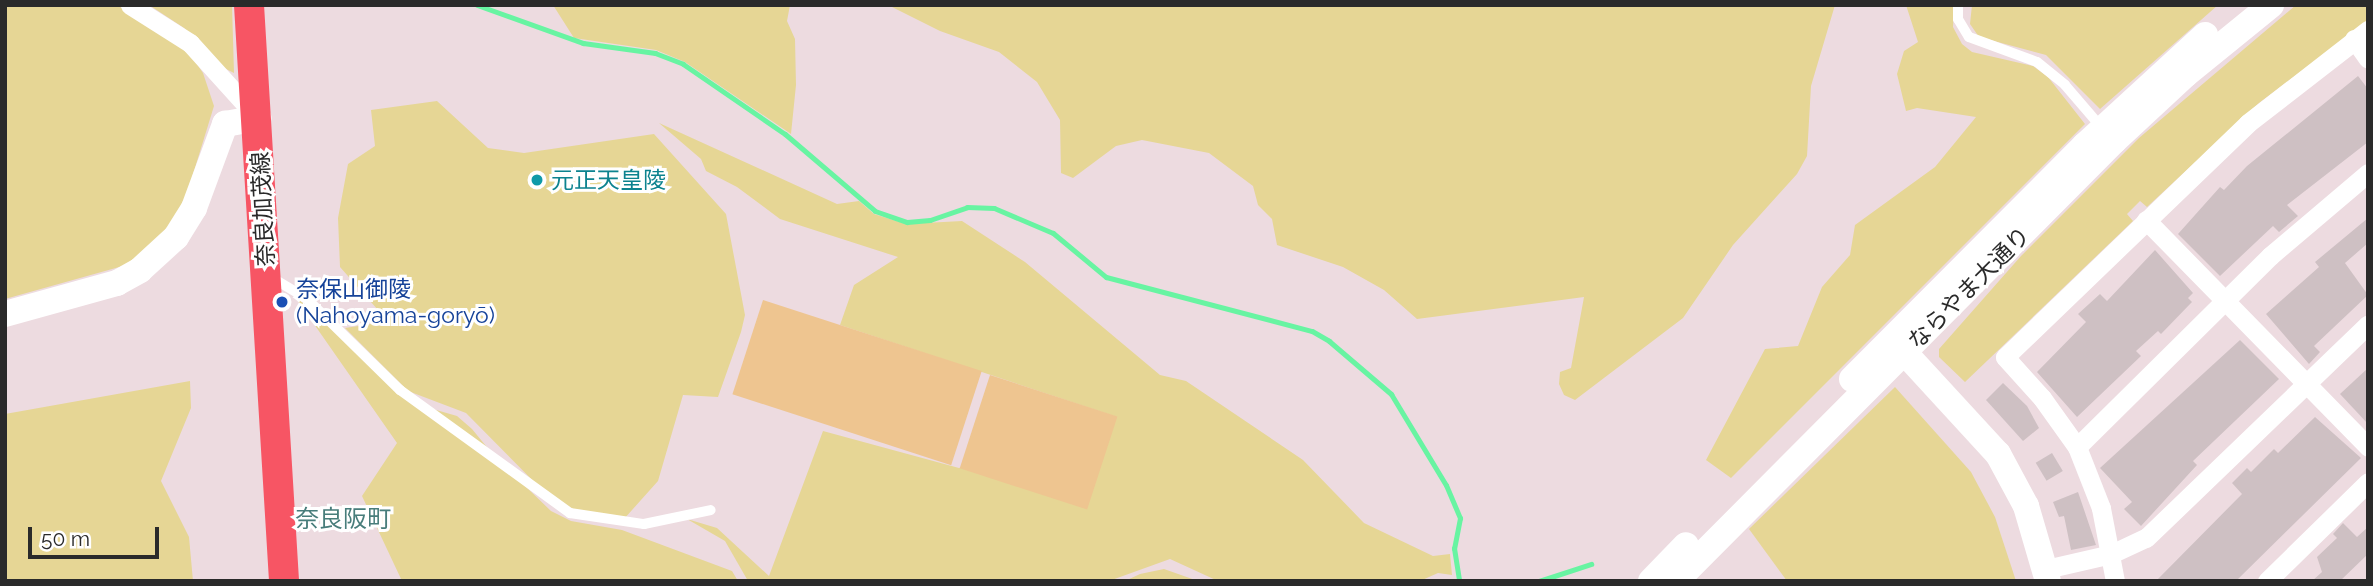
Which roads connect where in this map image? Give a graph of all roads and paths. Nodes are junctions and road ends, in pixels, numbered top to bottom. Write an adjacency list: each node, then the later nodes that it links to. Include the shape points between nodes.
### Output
1 (130, 5): 8 (street, via 190,43)
2 (249, 5): 8 (main road, 奈良加茂線)
3 (1958, 5): 9 (lane, via 1958,19 1969,37 2037,62 2065,85)
4 (2242, 5): 9 (street, ならやま大通り, via 2171,62)
5 (2271, 5): 9 (street, ならやま大通り)
6 (2361, 34): 7 (street); 11 (street, via 2248,122)
7 (2368, 60)
8 (258, 118): 12 (main road, 奈良加茂線); 14 (street, via 225,124 194,208 176,237 140,270 107,286)
9 (2108, 135): 16 (street, ならやま大通り)
10 (2368, 173): 13 (street, via 2270,256)
11 (2146, 220): 13 (street); 18 (street, via 2005,357)
12 (267, 275): 21 (lane, via 306,298 400,390 570,513 644,524); 25 (main road, 奈良加茂線)
13 (2226, 302): 17 (street); 18 (street)
14 (5, 314)
15 (2368, 324): 17 (street)
16 (1898, 345): 22 (street, ならやま大通り); 24 (street, via 1998,454 2026,506)
17 (2306, 384): 19 (street); 23 (street, via 2160,526)
18 (2077, 447): 23 (street, via 2101,508)
19 (2368, 447)
20 (2368, 482): 29 (street)
21 (711, 510)
22 (1731, 512): 26 (street, ならやま大通り); 27 (street, ならやま大通り)
23 (2111, 554): 24 (street); 28 (street)
24 (2047, 575)
25 (284, 581)
26 (1651, 581)
27 (1676, 581)
28 (2115, 581)
29 (2267, 581)

